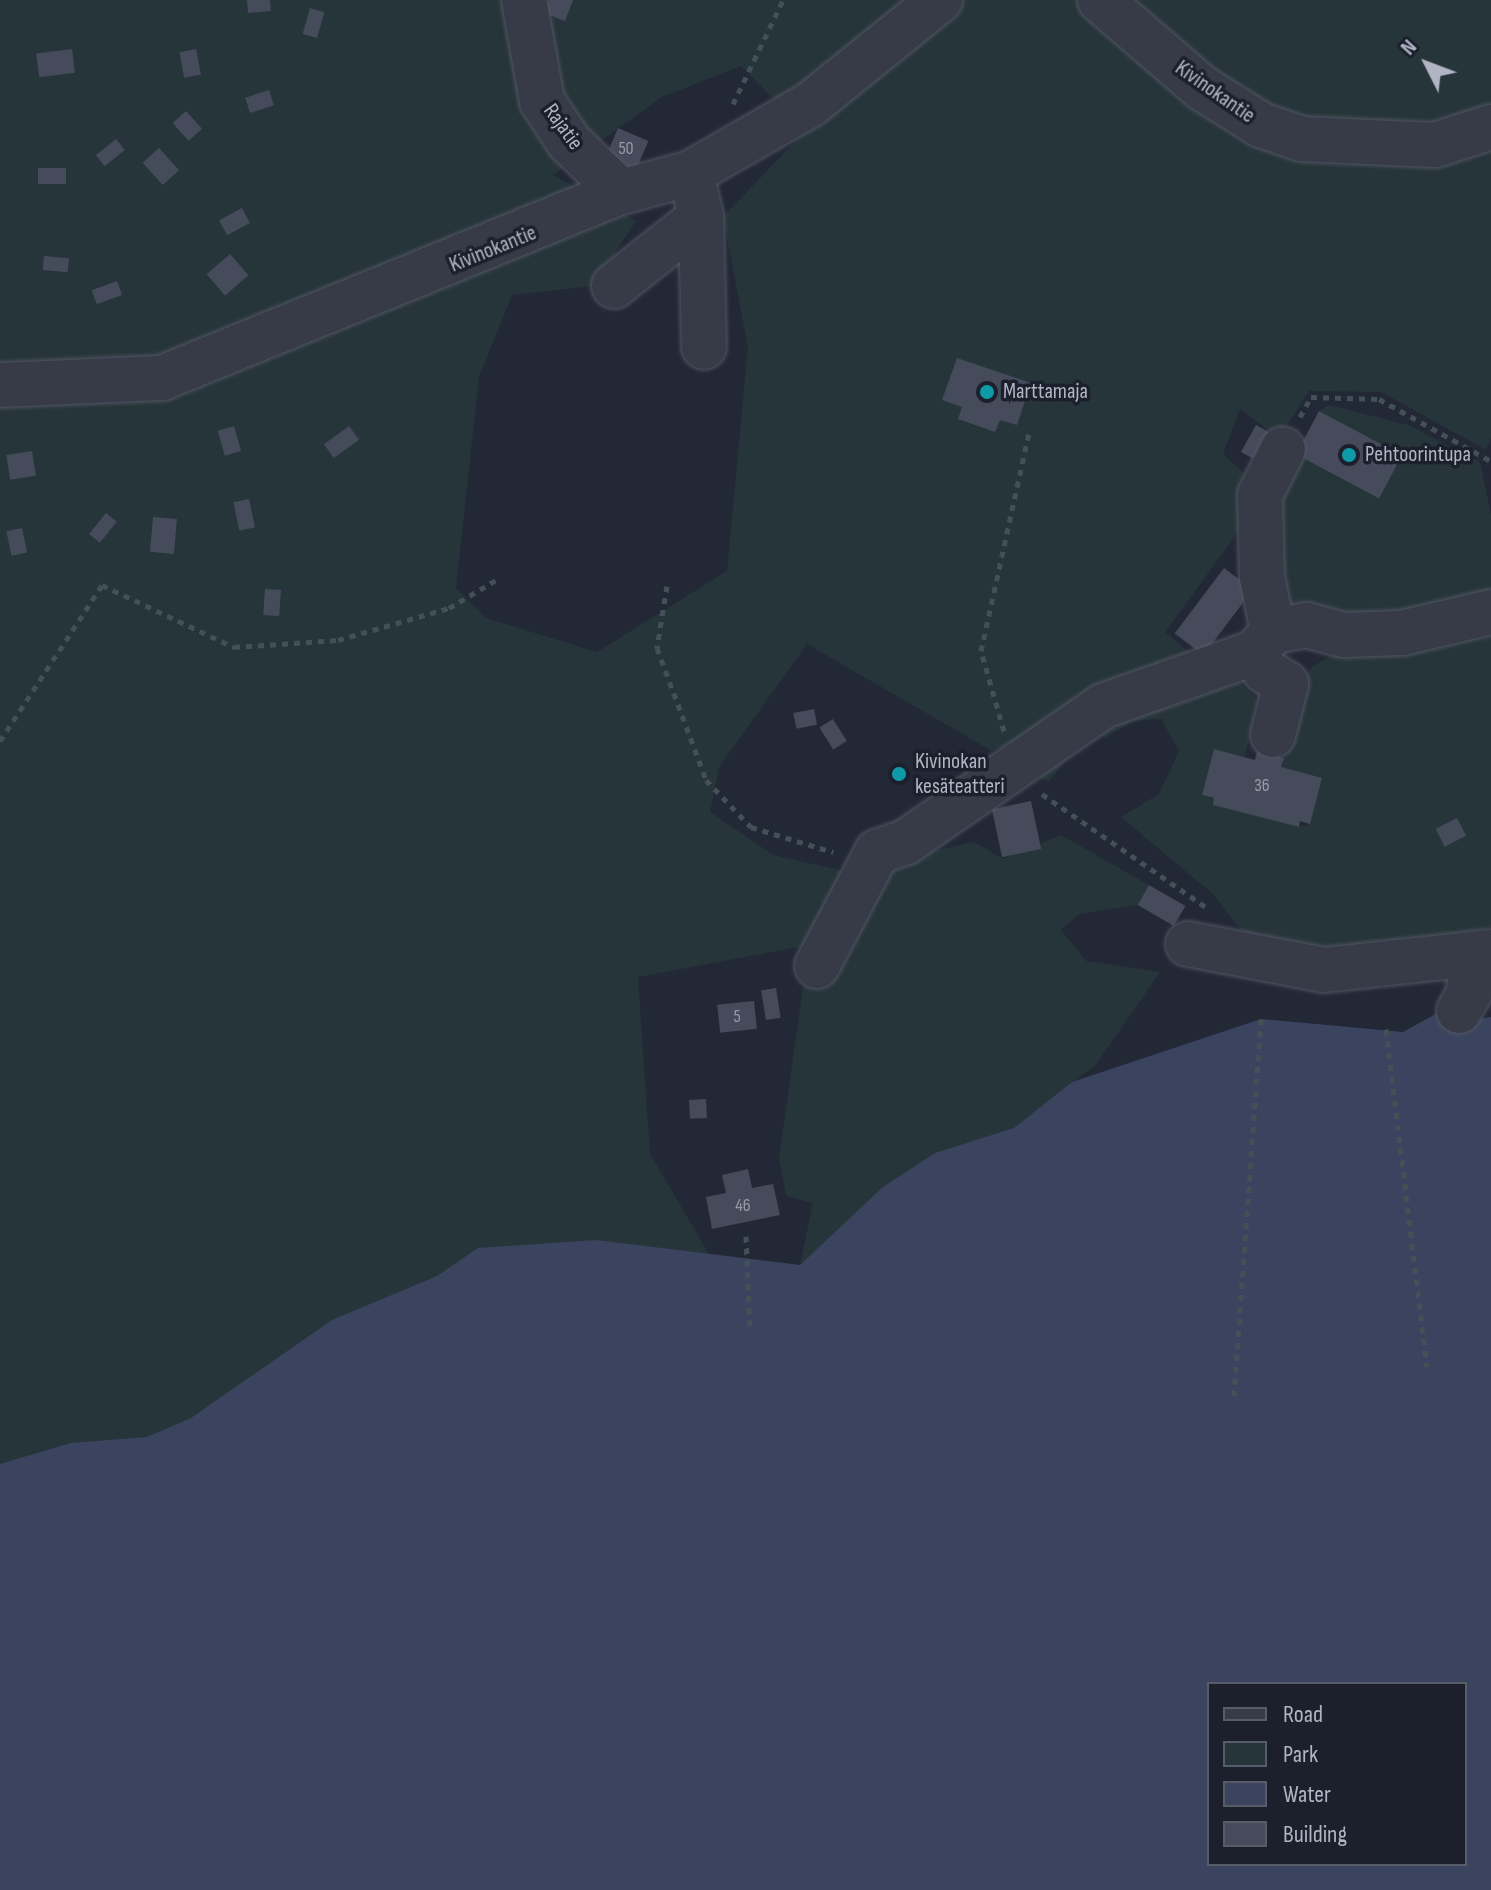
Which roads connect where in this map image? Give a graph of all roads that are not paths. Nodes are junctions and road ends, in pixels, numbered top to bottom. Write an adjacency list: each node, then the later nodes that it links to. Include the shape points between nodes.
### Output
1 (524, 0): 6 (street, Rajatie, via 542,101 569,142)
2 (940, 0): 5 (street, Kivinokantie, via 811,104)
3 (1100, 0): 4 (street, Kivinokantie, via 1202,88 1261,125 1302,139 1435,145)
4 (1491, 127)
5 (691, 173): 6 (street, Kivinokantie); 7 (street)
6 (634, 190): 10 (street, Kivinokantie, via 162,378)
7 (701, 217): 8 (street); 9 (street)
8 (614, 286)
9 (704, 347)
10 (0, 385)
11 (1283, 449): 14 (street, via 1260,495)
12 (1491, 612): 13 (street, via 1402,633)
13 (1344, 635): 14 (street, via 1306,625); 15 (street, via 1308,653)
14 (1264, 641): 15 (street, via 1265,671); 19 (street, via 1103,706 906,842 877,852)
15 (1286, 684): 16 (street)
16 (1273, 735)
17 (1188, 944): 18 (street, via 1324,970)
18 (1481, 954): 20 (street)
19 (817, 966)
20 (1459, 1011)

